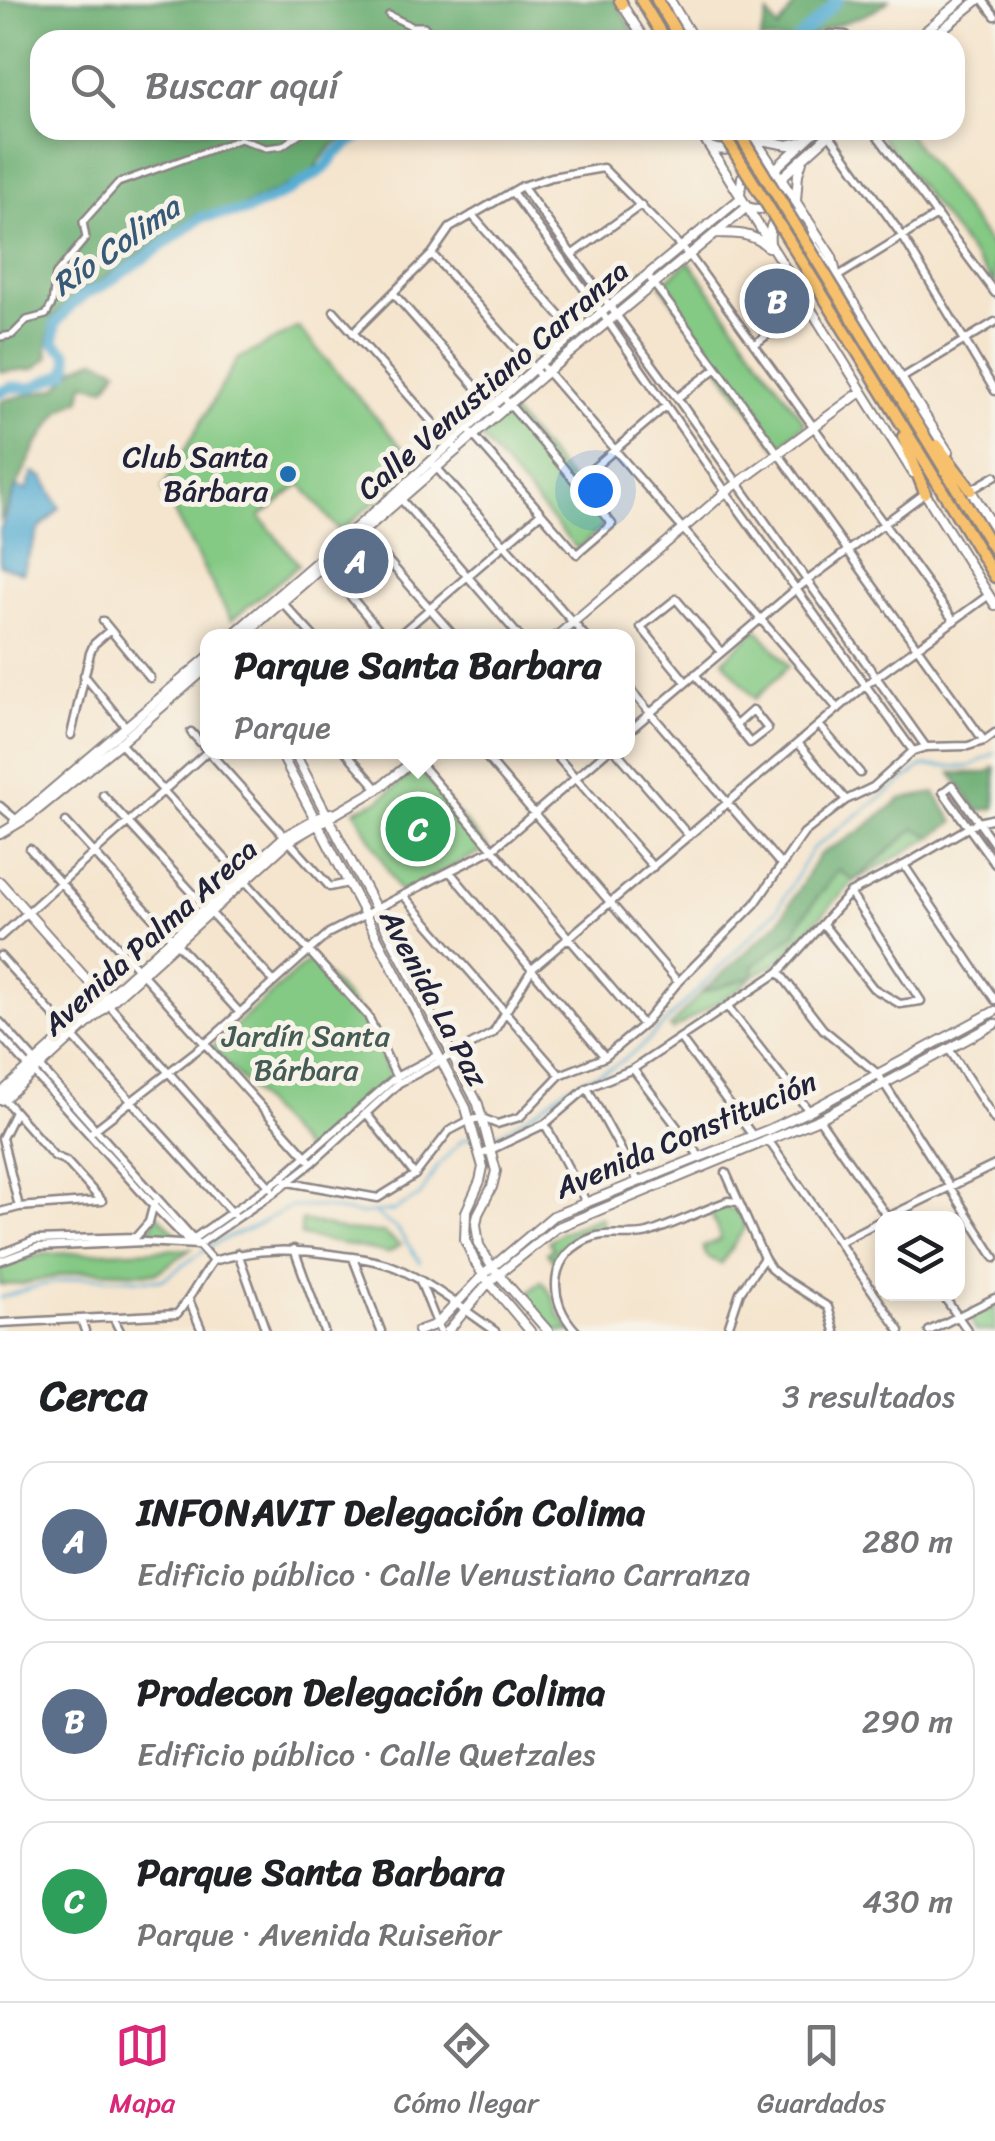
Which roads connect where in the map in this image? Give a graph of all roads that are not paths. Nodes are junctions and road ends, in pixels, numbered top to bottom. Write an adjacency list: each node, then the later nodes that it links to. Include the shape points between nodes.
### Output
1 (641, 0): 11 (highway)
2 (657, 0): 12 (highway)
3 (668, 0): 13 (highway); 14 (street)
4 (962, 0): 15 (street)
5 (981, 0): 8 (street); 16 (street)
6 (620, 1): 10 (street)
7 (389, 15): 9 (street)
8 (995, 16)
9 (427, 30)
10 (639, 30)
11 (659, 30)
12 (676, 30)
13 (678, 30)
14 (688, 30)
15 (931, 30)
16 (935, 30)
17 (237, 140): 63 (street, via 118,183 83,222 86,238 56,274 46,315)
18 (243, 140): 19 (street, via 266,148)
19 (290, 140)
20 (705, 140): 30 (street)
21 (726, 140): 77 (highway, bridge)
22 (742, 140): 75 (highway, bridge)
23 (743, 140): 30 (street, via 732,149)
24 (754, 140): 32 (street)
25 (772, 140): 29 (street)
26 (823, 140): 31 (street)
27 (837, 140): 45 (street)
28 (881, 140): 42 (street)
29 (804, 141): 32 (street)
30 (710, 147): 33 (street)
31 (802, 160): 34 (street); 37 (street)
32 (774, 170): 34 (street); 38 (street, via 747,171 740,183)
33 (728, 177): 38 (street); 40 (street)
34 (780, 180): 37 (street); 38 (street, via 775,205 761,210)
35 (522, 186): 36 (street); 39 (street, via 603,168); 49 (street)
36 (512, 192): 41 (street); 58 (street)
37 (796, 201): 43 (street)
38 (744, 202): 40 (street, Calle Venustiano Carranza); 44 (street, Calle Venustiano Carranza); 47 (street)
39 (641, 205): 46 (street); 49 (street)
40 (725, 212): 46 (street, Calle Venustiano Carranza)
41 (472, 215): 48 (street, via 450,228); 62 (street)
42 (937, 215): 45 (street); 53 (street)
43 (807, 218): 47 (street, via 779,215 770,226); 51 (street)
44 (716, 233): 47 (street, via 748,234); 50 (street, Calle Venustiano Carranza)
45 (903, 236): 51 (street); 64 (street)
46 (683, 248): 50 (street); 52 (street, Calle Venustiano Carranza)
47 (772, 248): 55 (street)
48 (432, 254): 54 (street); 67 (street)
49 (573, 254): 56 (street)
50 (690, 256): 52 (street, Calle Venustiano Carranza); 66 (street)
51 (837, 277): 70 (street)
52 (651, 280): 56 (street, Calle Venustiano Carranza); 68 (street)
53 (995, 293)
54 (394, 294): 61 (street); 78 (street)
55 (808, 304): 66 (street); 71 (street)
56 (614, 310): 58 (street, Calle Venustiano Carranza); 59 (street, Calle Venustiano Carranza); 73 (street)
57 (334, 312): 61 (street)
58 (602, 313): 59 (street); 62 (street, Calle Venustiano Carranza)
59 (608, 322): 65 (street, Calle Venustiano Carranza); 76 (street)
60 (995, 322): 64 (street)
61 (353, 333): 81 (street)
62 (576, 334): 65 (street); 67 (street, Calle Venustiano Carranza)
63 (0, 337)
64 (965, 340): 70 (street); 72 (street)
65 (583, 342): 69 (street, Calle Venustiano Carranza)
66 (754, 344): 79 (street)
67 (537, 366): 69 (street); 74 (street, Calle Venustiano Carranza)
68 (717, 368): 73 (street); 83 (street)
69 (544, 374): 74 (street, Calle Venustiano Carranza); 82 (street)
70 (902, 378): 88 (street)
71 (862, 391): 79 (street); 90 (street)
72 (995, 392)
73 (677, 398): 87 (street)
74 (506, 400): 78 (street, Calle Venustiano Carranza); 86 (street)
75 (902, 401): 88 (highway); 99 (highway)
76 (666, 406): 82 (street); 89 (street)
77 (892, 408): 90 (highway); 101 (highway)
78 (496, 409): 80 (street, Calle Venustiano Carranza)
79 (815, 426): 83 (street); 93 (street)
80 (470, 432): 81 (street, Calle Venustiano Carranza); 92 (street)
81 (454, 447): 84 (street, Calle Venustiano Carranza)
82 (616, 450): 86 (street); 96 (street)
83 (778, 455): 87 (street); 98 (street)
84 (434, 465): 91 (street, Calle Venustiano Carranza); 97 (street)
85 (995, 476): 88 (street)
86 (576, 482): 92 (street, via 612,524 577,554)
87 (738, 483): 89 (street); 103 (street)
88 (971, 490): 94 (street)
89 (726, 492): 96 (street); 104 (street)
90 (925, 493): 93 (street); 105 (street)
91 (398, 496): 95 (street, Calle Venustiano Carranza); 102 (street)
92 (541, 513): 97 (street)
93 (883, 524): 98 (street); 111 (street)
94 (995, 528)
95 (361, 529): 100 (street, Calle Venustiano Carranza); 108 (street)
96 (683, 529): 109 (street); 112 (street)
97 (506, 544): 102 (street); 112 (street)
98 (847, 551): 103 (street); 122 (street)
99 (995, 551)
100 (321, 562): 106 (street, Calle Venustiano Carranza); 115 (street)
101 (993, 575)
102 (468, 576): 108 (street); 118 (street)
103 (807, 581): 104 (street); 128 (street)
104 (796, 589): 109 (street); 131 (street)
105 (989, 595): 107 (street); 111 (street)
106 (280, 599): 113 (street, Calle Venustiano Carranza); 114 (street)
107 (995, 604)
108 (430, 609): 116 (street); 117 (street)
109 (759, 620): 123 (street); 133 (street)
110 (102, 621): 121 (street)
111 (954, 621): 122 (street)
112 (574, 622): 119 (street); 120 (street)
113 (244, 629)
114 (306, 629)
115 (378, 629)
116 (406, 629)
117 (448, 629)
118 (513, 629)
119 (566, 629)
120 (580, 629)
121 (110, 630): 127 (street, via 94,644); 129 (street)
122 (916, 648): 128 (street); 143 (street)
123 (721, 652): 126 (street); 130 (street, via 676,599 641,627)
124 (200, 663): 137 (street)
125 (200, 673): 137 (street)
126 (695, 674): 130 (street); 135 (street)
127 (84, 676): 137 (street); 140 (street)
128 (876, 676): 131 (street); 146 (street)
129 (150, 678)
130 (686, 682): 134 (street)
131 (866, 684): 133 (street); 147 (street)
132 (635, 696): 134 (street)
133 (838, 709): 136 (street)
134 (650, 713): 138 (street); 165 (street)
135 (736, 725): 135 (street, via 750,743 768,728 753,710)
136 (820, 725): 145 (street); 159 (street)
137 (131, 726): 142 (street)
138 (635, 726)
139 (192, 732): 144 (street)
140 (71, 734)
141 (995, 734): 143 (street)
142 (118, 740): 162 (street); 174 (street)
143 (984, 740): 146 (street)
144 (200, 742)
145 (798, 743): 164 (street); 165 (street)
146 (926, 747): 147 (street)
147 (914, 751): 164 (street, via 873,787)
148 (200, 758): 162 (street)
149 (215, 759): 178 (street)
150 (284, 759): 172 (street, Avenida La Paz)
151 (298, 759): 168 (street, Avenida La Paz)
152 (352, 759): 161 (street)
153 (409, 759): 161 (street, Avenida Palma Areca)
154 (416, 759): 181 (street)
155 (488, 759): 167 (street)
156 (559, 759): 160 (street)
157 (598, 759): 160 (street)
158 (623, 759): 177 (street)
159 (860, 773)
160 (576, 778): 167 (street); 186 (street)
161 (378, 789): 168 (street, Avenida Palma Areca)
162 (164, 791): 171 (street); 188 (street)
163 (104, 795): 171 (street)
164 (846, 800): 185 (street, via 804,833)
165 (727, 803): 177 (street); 185 (street)
166 (0, 806): 174 (street)
167 (535, 813): 181 (street); 194 (street)
168 (330, 815): 172 (street, Avenida Palma Areca); 195 (street, Avenida La Paz)
169 (995, 818): 173 (street)
170 (66, 822): 182 (street)
171 (128, 822): 182 (street); 196 (street)
172 (317, 822): 178 (street, Avenida Palma Areca); 191 (street, Avenida La Paz)
173 (978, 822): 175 (street); 175 (street, via 952,785 943,792); 179 (street)
174 (16, 823): 176 (street)
175 (969, 827): 183 (street); 184 (street)
176 (0, 834)
177 (690, 836): 186 (street)
178 (287, 839): 188 (street, Avenida Palma Areca); 191 (street, via 330,887)
179 (995, 845)
180 (30, 849): 190 (street)
181 (493, 849): 187 (street); 201 (street)
182 (94, 853): 190 (street); 202 (street)
183 (995, 864)
184 (904, 865): 192 (street); 210 (street)
185 (782, 866): 209 (street, via 755,904)
186 (653, 867): 194 (street)
187 (450, 872): 193 (street); 205 (street)
188 (243, 878): 196 (street, Avenida Palma Areca); 203 (street)
189 (0, 882): 197 (street)
190 (60, 883): 197 (street); 206 (street)
191 (348, 883): 198 (street, Avenida La Paz)
192 (850, 893): 199 (street); 199 (street, via 922,1001 900,1004 873,988)
193 (404, 896): 195 (street); 214 (street)
194 (611, 902): 201 (street); 209 (street)
195 (377, 908): 198 (street); 224 (street, Avenida La Paz)
196 (208, 910): 202 (street, Avenida Palma Areca); 208 (street)
197 (27, 913): 200 (street); 211 (street)
198 (364, 914): 203 (street); 226 (street, Avenida La Paz)
199 (823, 923): 207 (street)
200 (0, 937)
201 (569, 938): 205 (street); 218 (street)
202 (174, 941): 206 (street, Avenida Palma Areca); 215 (street)
203 (309, 951): 208 (street); 232 (street, via 368,1016)
204 (0, 956): 219 (street)
205 (532, 969): 214 (street); 225 (street)
206 (140, 972): 211 (street, Avenida Palma Areca); 222 (street)
207 (779, 972): 212 (street); 230 (street, via 823,1029)
208 (274, 982): 215 (street)
209 (678, 982): 218 (street)
210 (995, 1000)
211 (106, 1002): 219 (street, Avenida Palma Areca); 229 (street)
212 (727, 1006): 221 (street); 238 (street)
213 (995, 1011): 230 (street, Avenida Constitución)
214 (504, 1012): 224 (street, via 493,1034); 231 (street)
215 (240, 1013): 222 (street)
216 (0, 1022): 227 (street)
217 (995, 1024): 223 (street, Avenida Constitución)
218 (643, 1025): 225 (street)
219 (71, 1034): 227 (street, Avenida Palma Areca); 236 (street)
220 (0, 1035): 227 (street)
221 (680, 1038): 228 (street); 246 (street)
222 (205, 1044): 229 (street); 252 (street)
223 (949, 1049): 233 (street, Avenida Constitución); 243 (street)
224 (452, 1055): 226 (street); 240 (street, Avenida La Paz)
225 (605, 1056): 231 (street)
226 (439, 1058): 232 (street); 242 (street, Avenida La Paz)
227 (35, 1067): 235 (street, Avenida Palma Areca); 245 (street)
228 (634, 1070): 234 (street); 251 (street)
229 (168, 1072): 236 (street); 261 (street)
230 (878, 1074): 233 (street); 238 (street, Avenida Constitución)
231 (560, 1075): 240 (street, via 520,1117 497,1124)
232 (398, 1080): 237 (street)
233 (884, 1083): 241 (street, Avenida Constitución); 260 (street)
234 (588, 1088): 244 (street); 259 (street)
235 (1, 1097): 239 (street)
236 (132, 1101): 245 (street); 270 (street)
237 (364, 1110): 252 (street); 257 (street)
238 (808, 1111): 246 (street, Avenida Constitución)
239 (16, 1112): 247 (street); 265 (street, via 102,1201)
240 (482, 1118): 242 (street); 249 (street, Avenida La Paz)
241 (819, 1119): 248 (street, Avenida Constitución); 267 (street)
242 (470, 1120): 250 (street, Avenida La Paz); 257 (street, via 449,1131)
243 (995, 1120)
244 (545, 1124): 249 (street); 263 (street)
245 (93, 1132): 262 (street)
246 (753, 1136): 251 (street, Avenida Constitución)
247 (1, 1138): 254 (street)
248 (770, 1141): 271 (street, Avenida Constitución); 273 (street)
249 (492, 1150): 250 (street); 281 (street, Avenida La Paz, via 495,1179 476,1224 478,1245)
250 (480, 1154): 282 (street, via 482,1174 464,1224 468,1249)
251 (700, 1157): 259 (street, Avenida Constitución)
252 (309, 1160): 258 (street)
253 (995, 1165): 260 (street)
254 (10, 1173): 256 (street); 265 (street)
255 (726, 1173): 264 (street)
256 (0, 1175)
257 (415, 1175): 258 (street, via 378,1198)
258 (285, 1179): 261 (street)
259 (638, 1182): 263 (street, Avenida Constitución)
260 (949, 1188): 268 (street); 280 (street)
261 (273, 1189): 270 (street)
262 (155, 1202): 275 (street); 277 (street, via 138,1236 35,1240)
263 (586, 1202): 266 (street, Avenida Constitución)
264 (738, 1202): 279 (street); 307 (street, via 644,1234 600,1235 575,1247 555,1287)
265 (19, 1206): 269 (street)
266 (575, 1207): 271 (street); 281 (street, Avenida Constitución, via 553,1216)
267 (881, 1211)
268 (902, 1211)
269 (0, 1212)
270 (235, 1215): 275 (street)
271 (581, 1219): 281 (street, Avenida Constitución, via 556,1228)
272 (875, 1224): 273 (street)
273 (839, 1242): 310 (street)
274 (294, 1249): 276 (street); 278 (street); 300 (street)
275 (202, 1252): 276 (street); 277 (street, via 144,1242 38,1247); 285 (street)
276 (238, 1254): 299 (street)
277 (0, 1257)
278 (353, 1257): 283 (street); 301 (street)
279 (764, 1258): 308 (street, via 740,1292); 309 (street, via 828,1308)
280 (995, 1258)
281 (495, 1271): 282 (street, Avenida Constitución); 306 (street)
282 (486, 1278): 287 (street, Avenida Constitución); 288 (street, Avenida Constitución); 305 (street)
283 (420, 1280): 287 (street); 294 (street)
284 (995, 1298): 290 (street)
285 (190, 1300): 289 (street, via 177,1314); 298 (street)
286 (947, 1301): 290 (street)
287 (455, 1304): 288 (street); 294 (street, Avenida Constitución)
288 (466, 1311): 303 (street, Avenida Constitución); 304 (street)
289 (113, 1317): 291 (street); 297 (street)
290 (959, 1317): 311 (street); 312 (street)
291 (81, 1319): 292 (street); 296 (street)
292 (29, 1321): 293 (street); 295 (street)
293 (0, 1323)
294 (439, 1328): 302 (street, Avenida Constitución)
295 (32, 1331)
296 (86, 1331)
297 (120, 1331)
298 (202, 1331)
299 (266, 1331)
300 (324, 1331)
301 (381, 1331)
302 (418, 1331)
303 (448, 1331)
304 (495, 1331)
305 (530, 1331)
306 (548, 1331)
307 (576, 1331)
308 (727, 1331)
309 (835, 1331)
310 (900, 1331)
311 (929, 1331)
312 (968, 1331)

